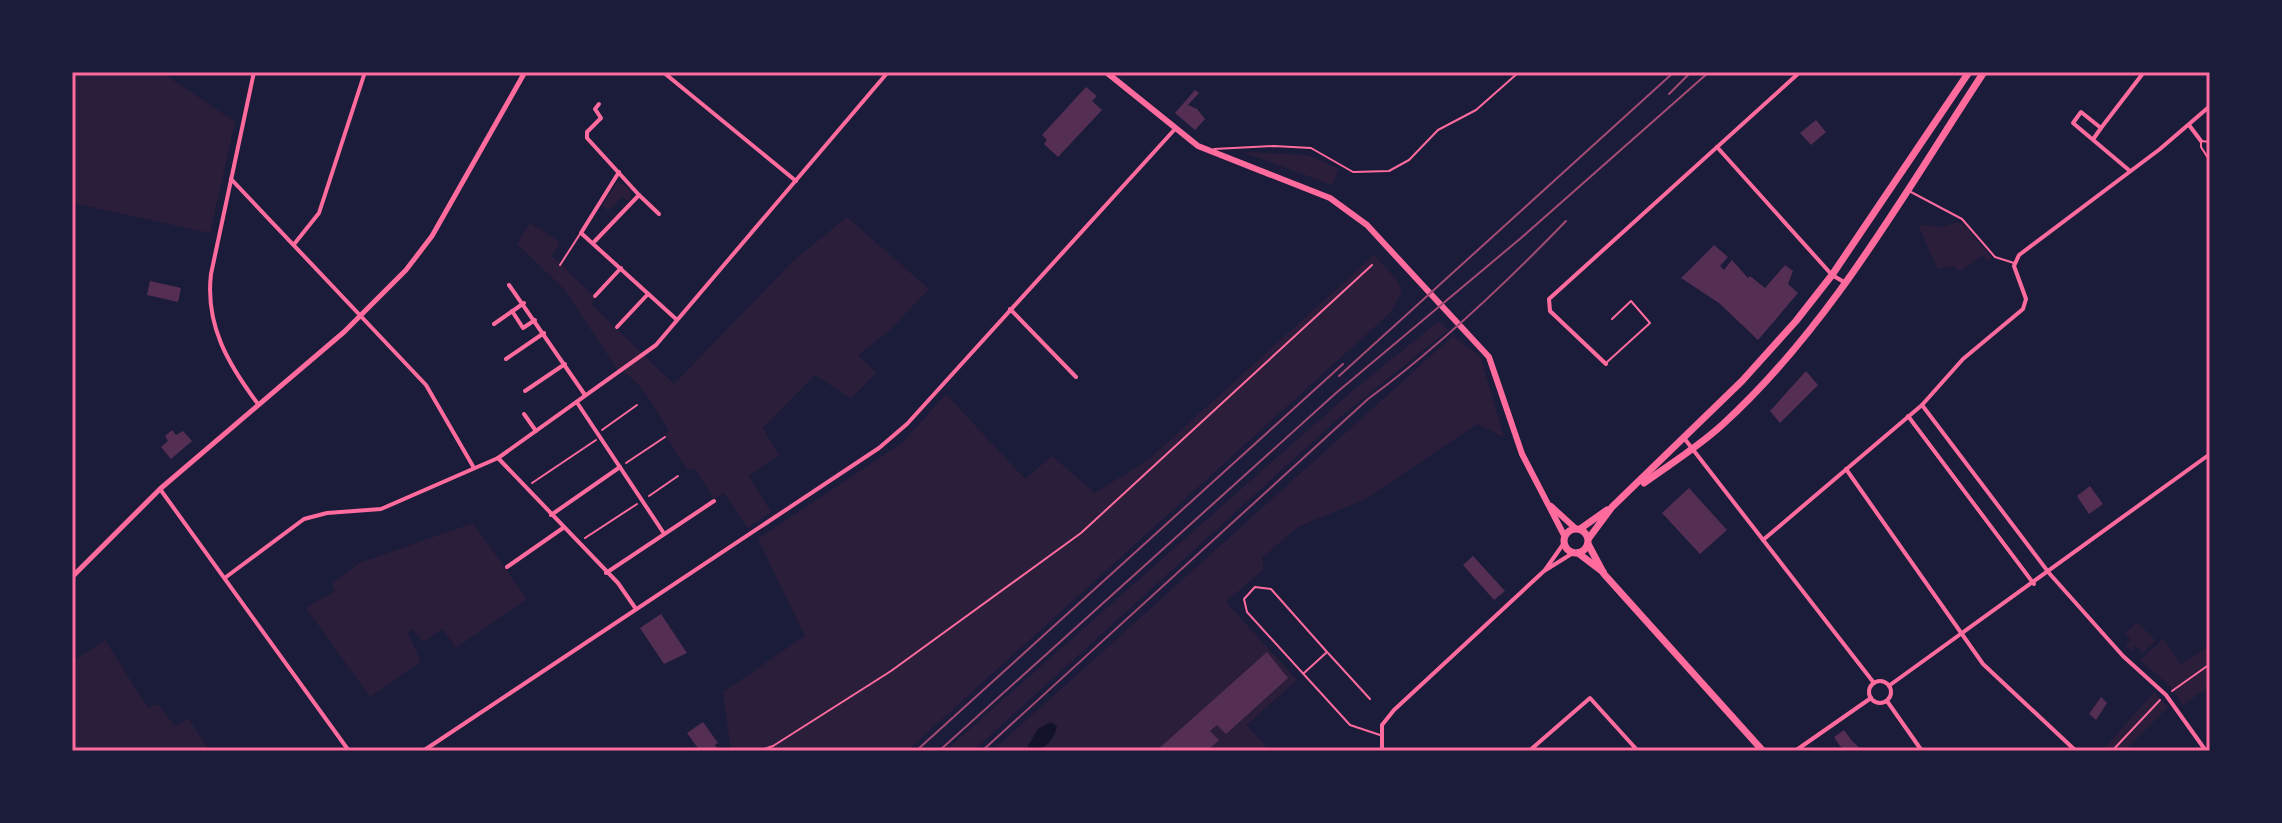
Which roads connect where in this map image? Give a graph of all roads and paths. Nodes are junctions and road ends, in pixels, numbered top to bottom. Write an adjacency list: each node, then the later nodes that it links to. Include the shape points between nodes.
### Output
1 (254, 72): 25 (street)
2 (365, 72): 32 (street, via 319,213)
3 (525, 72): 45 (street, via 432,236)
4 (663, 72): 26 (street)
5 (888, 72): 26 (street)
6 (1106, 72): 16 (main road)
7 (1519, 72): 21 (lane, via 1476,110 1438,130 1405,163 1383,173 1353,172 1311,148)
8 (1800, 72): 20 (street)
9 (1969, 72): 37 (main road)
10 (1984, 72): 27 (main road)
11 (2144, 72): 15 (street)
12 (599, 104): 24 (street, via 595,109 601,118 586,136)
13 (2210, 106): 14 (street)
14 (2189, 125): 18 (street); 23 (street)
15 (2101, 128): 17 (street); 17 (street, via 2081,112 2073,123)
16 (1175, 129): 21 (main road); 43 (street)
17 (2094, 138): 23 (street)
18 (2201, 141): 19 (lane); 22 (lane)
19 (2210, 142)
20 (1717, 147): 37 (street); 54 (street, via 1549,299 1547,305)
21 (1208, 149): 80 (main road, via 1342,205 1404,266 1489,357 1522,454)
22 (2210, 161)
23 (2130, 171): 33 (street)
24 (619, 172): 28 (street); 30 (street)
25 (231, 179): 32 (street); 58 (street, via 211,274 210,312 224,352)
26 (796, 181): 46 (street)
27 (1906, 189): 33 (lane, via 1962,219 1995,257); 38 (main road)
28 (639, 195): 29 (street); 31 (street)
29 (659, 214)
30 (581, 233): 31 (street); 34 (lane)
31 (594, 242): 36 (street)
32 (295, 243): 45 (street)
33 (2014, 263): 61 (street, via 2025,305 1963,359)
34 (560, 265)
35 (1372, 265): 114 (path, via 1081,533 891,671)
36 (621, 268): 40 (street); 41 (street)
37 (1832, 275): 38 (street); 67 (main road, via 1742,381)
38 (1844, 283): 68 (main road, via 1753,395)
39 (509, 285): 42 (street)
40 (648, 294): 46 (street); 50 (street)
41 (595, 296)
42 (524, 303): 44 (street); 48 (street)
43 (1010, 309): 55 (street); 99 (street, via 879,448)
44 (512, 311): 48 (street, via 523,328); 49 (street)
45 (362, 315): 58 (street); 72 (street, via 437,400)
46 (676, 319): 57 (street, via 638,361)
47 (1612, 319): 54 (lane, via 1631,301 1650,323)
48 (535, 320): 51 (street)
49 (494, 324)
50 (617, 327)
51 (544, 333): 52 (street); 53 (street)
52 (506, 359)
53 (565, 364): 56 (street); 57 (street)
54 (1606, 364)
55 (1076, 377)
56 (525, 391)
57 (585, 395): 59 (street)
58 (259, 404): 76 (street)
59 (577, 404): 64 (street); 65 (street)
60 (637, 405): 65 (path)
61 (1922, 405): 63 (street); 94 (street)
62 (524, 414): 64 (street)
63 (1908, 416): 73 (street); 98 (street)
64 (536, 431): 70 (street)
65 (599, 435): 71 (street); 75 (path)
66 (665, 437): 71 (path)
67 (1684, 438): 68 (street); 77 (main road)
68 (1693, 448): 77 (main road); 87 (street)
69 (2210, 454): 94 (street)
70 (498, 458): 72 (street); 75 (street)
71 (620, 467): 78 (street); 82 (street)
72 (474, 468): 97 (street, via 381,509 304,519)
73 (1846, 469): 87 (street); 100 (street)
74 (678, 476): 78 (path)
75 (526, 487): 82 (street)
76 (160, 489): 96 (street); 97 (street)
77 (1629, 493): 81 (main road)
78 (642, 500): 85 (street); 89 (path)
79 (714, 501): 85 (street)
80 (1548, 503): 84 (main road); 86 (main road)
81 (1612, 507): 84 (main road); 88 (main road)
82 (551, 515): 83 (street)
83 (563, 528): 89 (street); 91 (street)
84 (1577, 528): 86 (main road); 88 (main road)
85 (663, 532): 93 (street)
86 (1564, 540): 90 (main road); 92 (street)
87 (1763, 540): 104 (street)
88 (1588, 541): 90 (main road); 95 (main road)
89 (578, 543): 93 (street)
90 (1575, 553): 92 (street); 95 (main road)
91 (507, 567)
92 (1544, 571): 110 (street, via 1394,710)
93 (606, 573): 99 (street)
94 (2049, 573): 98 (street); 106 (street, via 2123,656)
95 (1604, 574): 111 (main road)
96 (72, 577)
97 (226, 577): 112 (street)
98 (2034, 584): 100 (street)
99 (636, 609): 113 (street)
100 (1962, 636): 105 (street); 120 (street, via 1983,664)
101 (1327, 652): 103 (lane); 103 (lane, via 1271,589 1259,586 1246,595 1247,612); 108 (lane)
102 (2210, 664): 106 (path)
103 (1304, 673): 110 (lane, via 1350,725)
104 (1874, 683): 105 (street); 107 (street)
105 (1890, 685): 109 (street)
106 (2166, 695): 121 (path); 122 (street)
107 (1871, 698): 109 (street); 118 (street)
108 (1370, 699)
109 (1887, 701): 119 (street)
110 (1380, 735): 115 (street)
111 (1760, 750)
112 (349, 751)
113 (423, 751)
114 (759, 751)
115 (1382, 751)
116 (1529, 751): 117 (street, via 1590,698)
117 (1638, 751)
118 (1795, 751)
119 (1922, 751)
120 (2076, 751)
121 (2112, 751)
122 (2206, 751)

